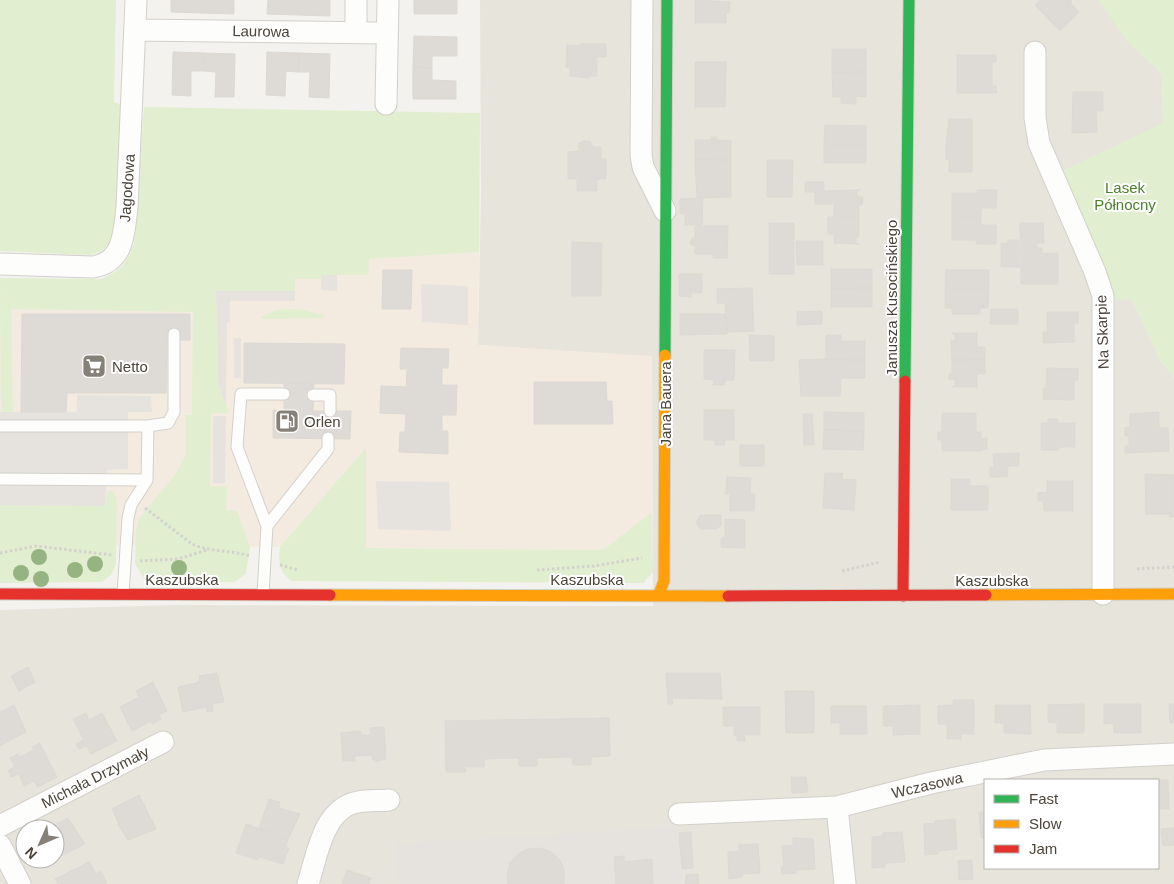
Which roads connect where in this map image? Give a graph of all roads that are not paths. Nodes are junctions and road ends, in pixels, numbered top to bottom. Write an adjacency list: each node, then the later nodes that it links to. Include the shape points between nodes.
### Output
1 (136, 0): 7 (street, Jagodowa)
2 (356, 0): 8 (street)
3 (388, 0): 9 (street)
4 (642, 0): 12 (street, Jana Bauera)
5 (667, 0): 13 (street, Jana Bauera)
6 (909, 0): 32 (street, Janusza Kusocińskiego)
7 (135, 30): 8 (street, Laurowa); 15 (street, Jagodowa, via 124,235 117,255 107,264 93,267)
8 (356, 32): 9 (street, Laurowa)
9 (387, 33): 11 (street)
10 (1034, 52): 30 (street, Na Skarpie, via 1035,118 1039,144 1103,296)
11 (386, 104)
12 (641, 105): 13 (street); 14 (street, Jana Bauera, via 643,167)
13 (666, 105): 14 (street, Jana Bauera)
14 (666, 214): 29 (street, Jana Bauera, via 664,581)
15 (0, 264)
16 (174, 334): 21 (lane, via 174,412 168,423)
17 (284, 394): 25 (lane, via 241,394 237,447)
18 (313, 395): 19 (lane, via 330,395)
19 (330, 411)
20 (0, 426): 21 (lane)
21 (148, 426): 24 (lane)
22 (328, 438): 25 (lane, via 328,449)
23 (0, 479): 24 (lane)
24 (147, 480): 27 (lane, via 128,518)
25 (267, 526): 28 (lane)
26 (0, 594): 27 (street, Kaszubska)
27 (123, 594): 28 (street, Kaszubska)
28 (263, 594): 29 (street, Kaszubska)
29 (658, 594): 32 (street, Kaszubska)
30 (1103, 594): 31 (street, Kaszubska); 32 (street, Kaszubska)
31 (1174, 594)
32 (903, 596)
33 (163, 742): 38 (street, Michała Drzymały)
34 (1174, 754): 36 (street, Wczasowa, via 1044,760)
35 (389, 800): 41 (street, via 356,802 336,814 327,826)
36 (837, 807): 37 (street, Wczasowa); 42 (street)
37 (679, 814)
38 (0, 826)
39 (0, 845): 40 (street)
40 (20, 884)
41 (308, 884)
42 (845, 884)

